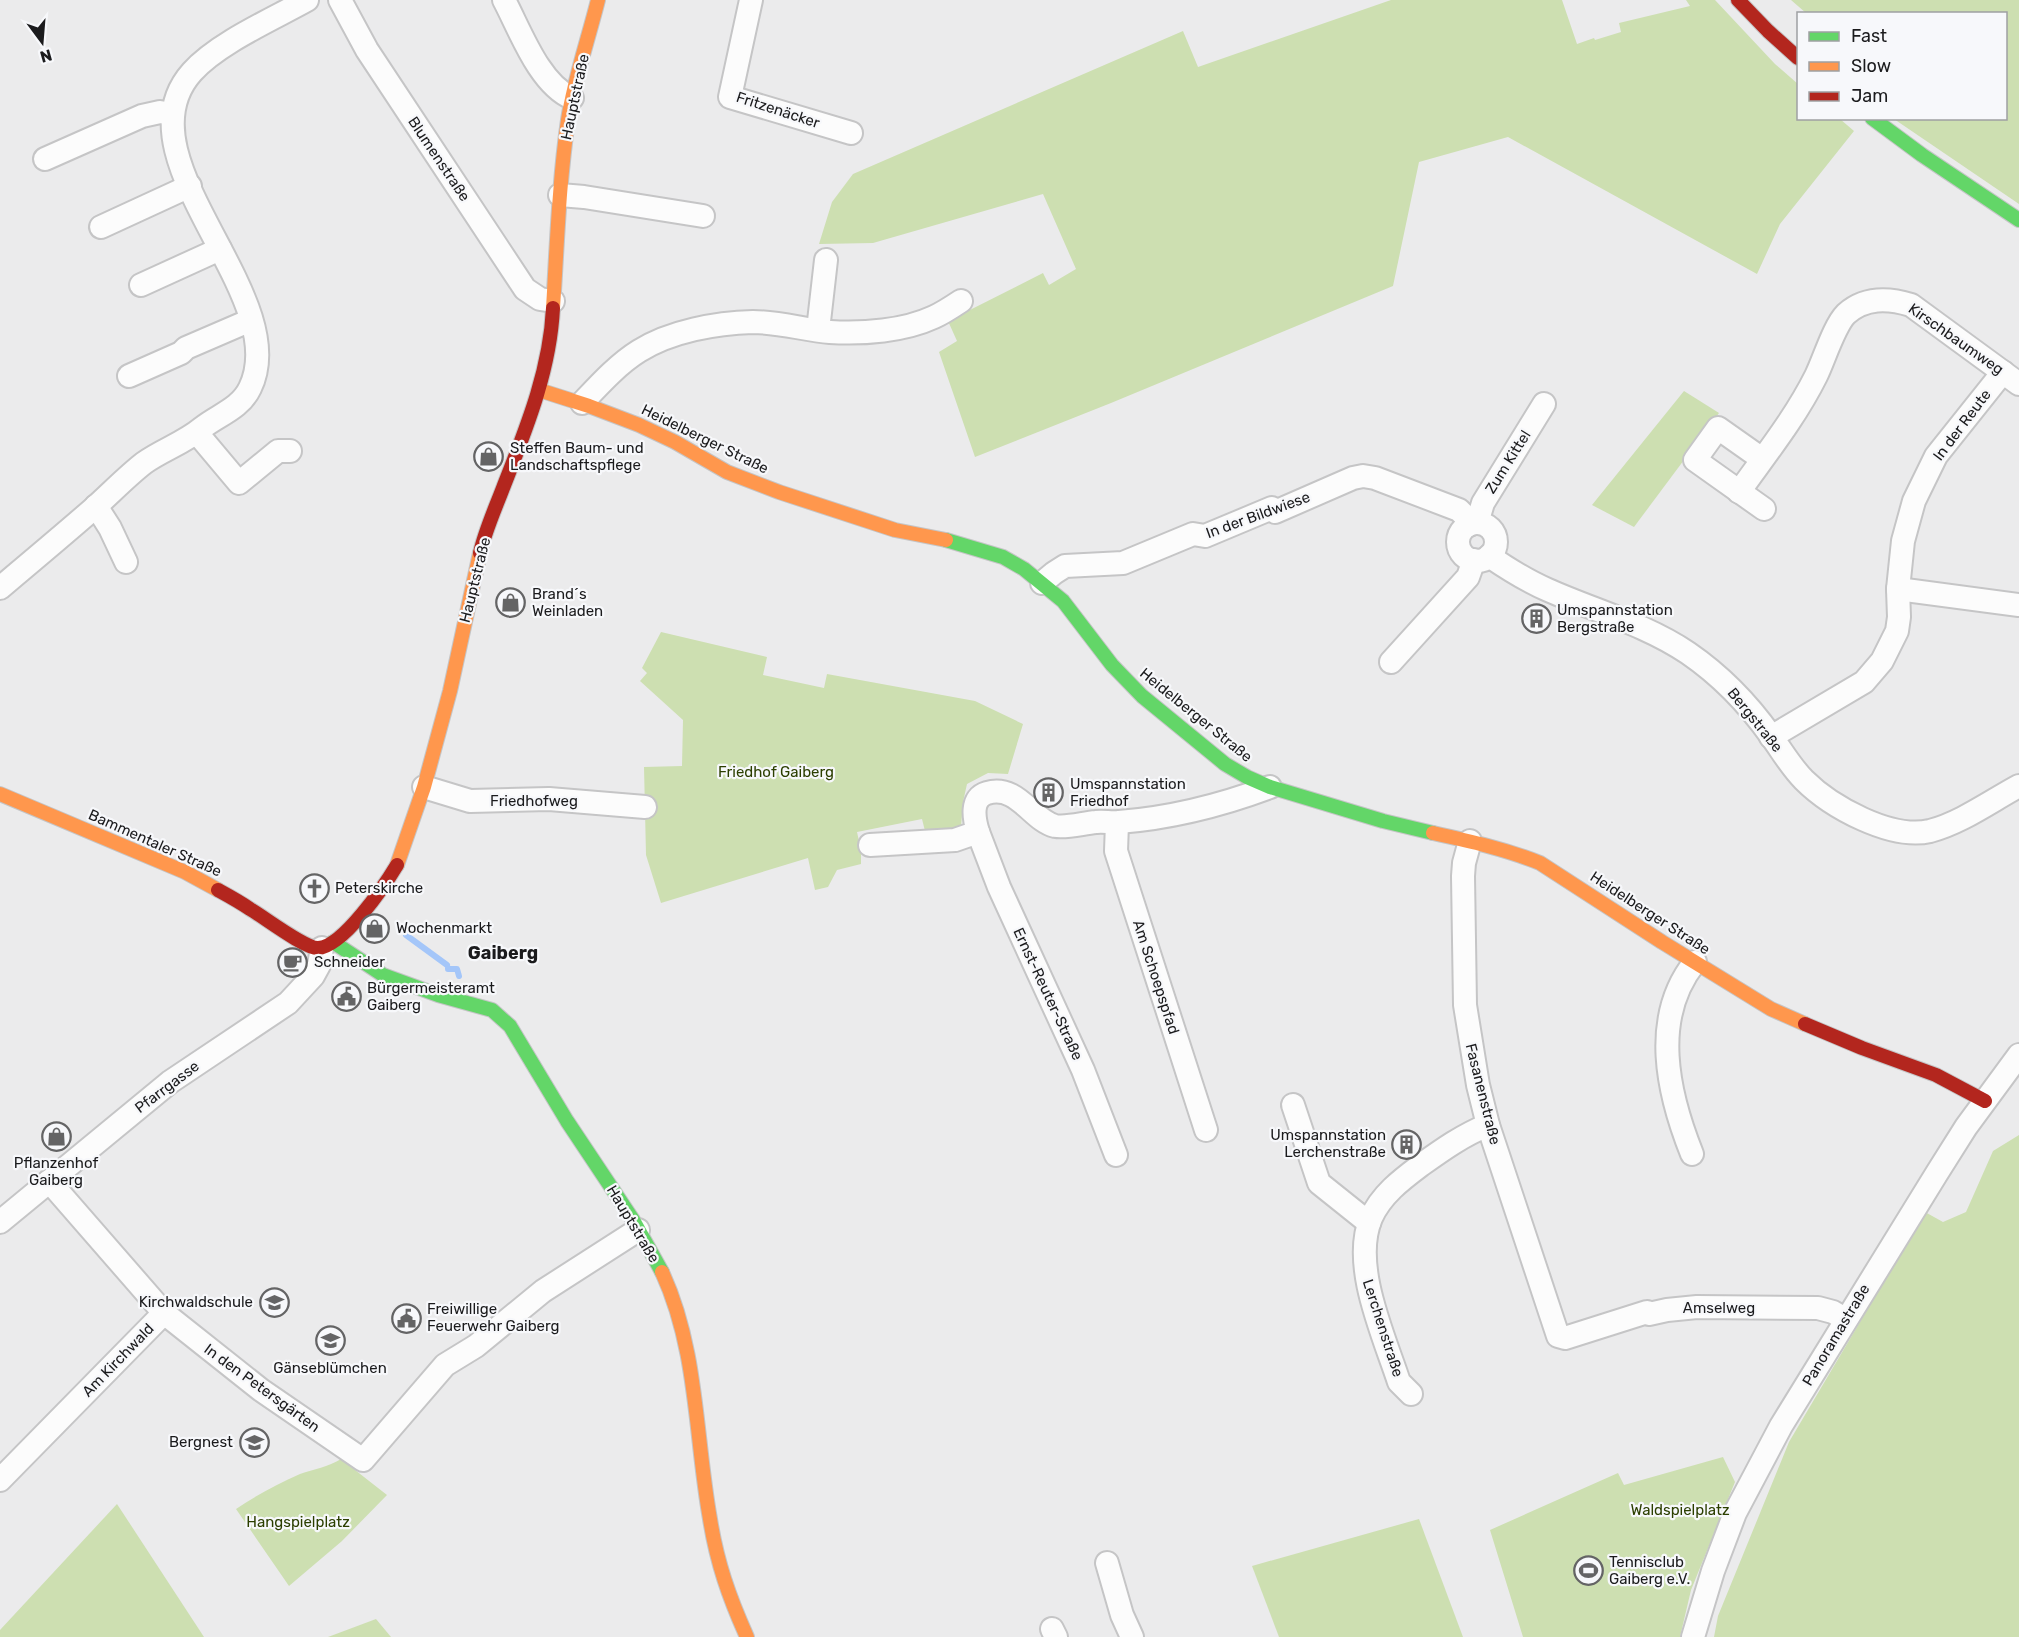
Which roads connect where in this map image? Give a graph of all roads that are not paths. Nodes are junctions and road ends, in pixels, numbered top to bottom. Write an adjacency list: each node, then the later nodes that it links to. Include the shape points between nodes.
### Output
1 (307, 0): 9 (street, via 204,60 183,83)
2 (340, 0): 21 (street, Blumenstraße, via 367,50 525,289 540,299)
3 (504, 0): 8 (street, via 547,79)
4 (598, 0): 8 (street, Hauptstraße)
5 (751, 0): 11 (street, Fritzenäcker, via 730,97)
6 (1738, 0): 7 (street)
7 (1797, 57)
8 (572, 98): 14 (street, Hauptstraße)
9 (172, 114): 12 (street, via 142,116); 13 (street, via 173,141)
10 (1875, 120): 16 (street)
11 (851, 133)
12 (45, 159)
13 (190, 186): 17 (street); 18 (street)
14 (560, 195): 15 (street); 21 (street, Hauptstraße)
15 (703, 216)
16 (2019, 220)
17 (101, 227)
18 (220, 249): 20 (street); 23 (street)
19 (826, 260): 24 (street)
20 (141, 285)
21 (553, 301): 27 (street, Hauptstraße, via 552,332)
22 (961, 301): 24 (street, via 909,325 857,332)
23 (251, 320): 25 (street); 30 (street, via 257,360 250,388 233,408)
24 (818, 330): 28 (street, via 754,322 681,334 635,354)
25 (129, 376)
26 (2011, 378): 32 (street, Kirschbaumweg, via 1911,305 1891,299 1869,301 1846,315 1816,376); 41 (street, In der Reute, via 1936,456 1914,501 1903,541)
27 (539, 390): 28 (street, Heidelberger Straße); 47 (street, Hauptstraße, via 481,547)
28 (582, 403): 39 (street, Heidelberger Straße, via 664,436 713,465 757,484 895,530 992,552)
29 (1544, 404): 36 (street, Zum Kittel)
30 (197, 433): 31 (street, via 238,483 278,451); 34 (street, via 142,464)
31 (290, 451)
32 (1762, 459): 33 (street, Kirschbaumweg); 33 (street, via 1718,428 1695,460)
33 (1739, 492): 35 (street)
34 (96, 506): 38 (street); 40 (street)
35 (1764, 509)
36 (1473, 524): 37 (street, Zum Kittel, via 1459,535 1458,543 1464,556); 39 (street, In der Bildwiese, via 1459,510 1363,476 1275,512 1272,508 1204,536 1193,534 1123,563 1065,566)
37 (1481, 558): 43 (street); 44 (street, Bergstraße, via 1545,589 1634,624 1688,653 1732,691)
38 (126, 562)
39 (1042, 583): 46 (street, Heidelberger Straße, via 1069,608 1142,696 1226,764)
40 (0, 588)
41 (1898, 589): 42 (street); 44 (street, In der Reute, via 1897,631 1874,673 1847,694)
42 (2019, 605)
43 (1391, 662)
44 (1771, 737): 45 (street, Bergstraße, via 1796,771 1820,794 1851,813 1896,831 1939,828)
45 (2019, 786)
46 (1270, 787): 50 (street, via 1207,808); 52 (street, Heidelberger Straße, via 1383,821)
47 (424, 788): 49 (street, Friedhofweg, via 470,801 549,799); 54 (street, Hauptstraße, via 405,845 386,884 354,924)
48 (0, 794): 54 (street, Bammentaler Straße, via 186,872 300,941 317,948)
49 (645, 807)
50 (1117, 823): 51 (street, Ernst-Reuter-Straße, via 1053,825 1014,797 994,792 982,796 975,804); 60 (street, Am Schoepspfad, via 1116,851)
51 (978, 832): 53 (street, via 955,840); 62 (street, Ernst-Reuter-Straße)
52 (1470, 841): 55 (street, Heidelberger Straße, via 1540,863); 59 (street, Fasanenstraße, via 1463,876 1465,1005)
53 (870, 845)
54 (327, 945): 63 (street, Pfarrgasse, via 313,976 288,1003 184,1072); 66 (street, Hauptstraße, via 383,975 485,1007 502,1017)
55 (1695, 962): 57 (street, Heidelberger Straße, via 1788,1017 1936,1075); 61 (street, via 1676,998 1667,1044 1669,1084)
56 (2019, 1054): 57 (street, Panoramastraße)
57 (1985, 1101): 68 (street, Panoramastraße)
58 (1293, 1106): 65 (street, via 1319,1183)
59 (1488, 1125): 65 (street, Lerchenstraße, via 1453,1142 1394,1186); 69 (street, Fasanenstraße)
60 (1206, 1130)
61 (1692, 1154)
62 (1116, 1155)
63 (50, 1181): 64 (street, Pfarrgasse); 67 (street, Am Kirchwald)
64 (0, 1222)
65 (1369, 1223): 70 (street, Lerchenstraße, via 1364,1254 1367,1284 1399,1382)
66 (638, 1230): 67 (street, In den Petersgärten, via 543,1291 476,1346 445,1365 363,1460 267,1395); 73 (street, Hauptstraße, via 666,1281 682,1328 716,1554 729,1600)
67 (164, 1313): 71 (street, Am Kirchwald)
68 (1845, 1319): 69 (street, Amselweg, via 1818,1308 1697,1306 1647,1312); 75 (street, Panoramastraße, via 1755,1473 1713,1571)
69 (1560, 1338)
70 (1411, 1394)
71 (0, 1480)
72 (1107, 1563): 74 (street)
73 (747, 1637)
74 (1132, 1637)
75 (1693, 1637)

